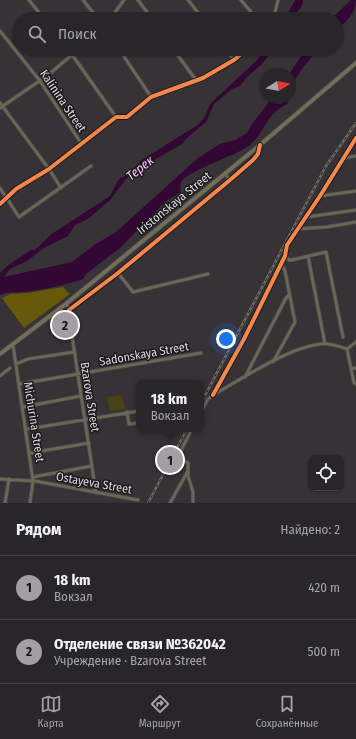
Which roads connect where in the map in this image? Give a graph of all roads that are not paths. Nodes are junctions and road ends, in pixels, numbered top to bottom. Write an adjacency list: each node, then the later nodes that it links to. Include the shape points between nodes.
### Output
1 (29, 0): 8 (street)
2 (83, 0): 9 (street)
3 (124, 0): 10 (street)
4 (138, 0): 11 (street)
5 (188, 0): 12 (street)
6 (241, 0): 13 (street)
7 (278, 0): 14 (street)
8 (38, 12)
9 (92, 12)
10 (115, 12)
11 (147, 12)
12 (197, 12)
13 (251, 12)
14 (275, 12)
15 (0, 31): 16 (street, Kalinina Street)
16 (12, 46)
17 (20, 56): 27 (street, Kalinina Street)
18 (71, 56): 27 (street)
19 (73, 56): 31 (street)
20 (124, 56): 28 (street)
21 (178, 56): 26 (street)
22 (231, 56): 24 (street)
23 (239, 56): 24 (street)
24 (234, 60): 26 (street)
25 (356, 63): 34 (main road, Iristonskaya Street)
26 (196, 80): 28 (street)
27 (40, 81): 30 (street); 33 (street, Kalinina Street)
28 (151, 97): 31 (street, via 127,117)
29 (0, 103): 30 (street)
30 (1, 107): 38 (street)
31 (116, 117): 33 (street)
32 (356, 138): 36 (street)
33 (81, 143): 38 (street)
34 (260, 145): 39 (main road, Iristonskaya Street); 40 (street, via 253,160)
35 (356, 156): 36 (street)
36 (343, 158): 44 (street)
37 (91, 166): 42 (street)
38 (49, 168): 42 (street); 45 (street)
39 (225, 174): 40 (street); 57 (main road, Iristonskaya Street)
40 (230, 180): 54 (street)
41 (0, 188): 45 (street)
42 (61, 188): 45 (street, via 19,217)
43 (356, 191): 44 (street)
44 (320, 196): 48 (street)
45 (6, 198): 46 (street)
46 (0, 204)
47 (356, 210): 48 (street)
48 (307, 217): 50 (street)
49 (356, 222): 50 (street)
50 (297, 229): 51 (street, via 287,245)
51 (285, 256): 52 (street, via 289,260); 53 (street)
52 (308, 256): 59 (street, via 326,252); 62 (street)
53 (281, 263): 56 (street, via 285,270); 77 (street)
54 (118, 273): 55 (street, via 133,292); 58 (street)
55 (208, 274)
56 (289, 295): 67 (street, via 295,322); 74 (street)
57 (67, 303): 58 (street, Bzarova Street); 61 (main road, Iristonskaya Street)
58 (69, 310): 64 (street, Bzarova Street)
59 (343, 337)
60 (356, 342): 63 (street)
61 (13, 344): 66 (main road, Iristonskaya Street); 68 (street, Michurina Street)
62 (325, 344): 63 (street); 67 (street, via 302,347)
63 (347, 349): 71 (street)
64 (74, 352): 68 (street, via 28,359); 72 (street, Bzarova Street)
65 (201, 353): 72 (street, Sadonskaya Street)
66 (0, 354)
67 (272, 362): 74 (street)
68 (16, 364): 75 (street, Michurina Street)
69 (10, 368): 73 (street)
70 (356, 368): 71 (street)
71 (350, 369): 76 (street)
72 (78, 375): 75 (street, Sadonskaya Street); 78 (street, Bzarova Street)
73 (0, 376)
74 (244, 378): 77 (street)
75 (19, 384): 80 (street, Michurina Street)
76 (355, 384)
77 (213, 395): 79 (street)
78 (81, 396): 80 (street); 83 (street, Bzarova Street)
79 (204, 406)
80 (23, 407): 85 (street, Michurina Street)
81 (136, 410): 82 (street)
82 (127, 412): 83 (street); 84 (street, via 129,424)
83 (84, 420): 85 (street); 87 (street, Bzarova Street)
84 (136, 423)
85 (26, 429): 88 (street, Michurina Street)
86 (190, 432): 90 (street, via 178,456 188,463)
87 (89, 443): 88 (street); 89 (street, Bzarova Street)
88 (30, 452): 93 (street, Michurina Street)
89 (92, 466): 93 (street); 94 (street, Bzarova Street)
90 (189, 469): 98 (street); 99 (street)
91 (0, 479): 92 (street, Ostayeva Street)
92 (9, 479): 93 (street, Ostayeva Street); 96 (street)
93 (33, 479): 94 (street, Ostayeva Street); 97 (street, Michurina Street)
94 (96, 493): 95 (street, Ostayeva Street)
95 (138, 500)
96 (6, 503)
97 (30, 503)
98 (170, 503)
99 (193, 503)

